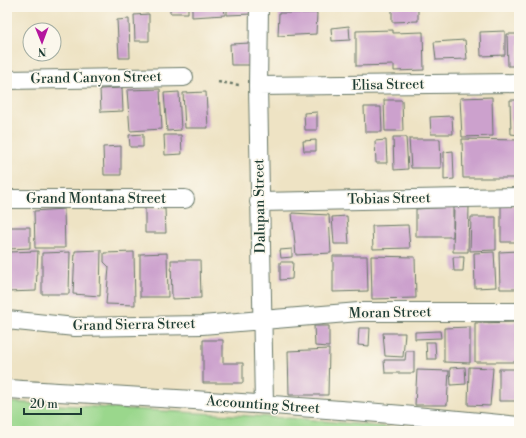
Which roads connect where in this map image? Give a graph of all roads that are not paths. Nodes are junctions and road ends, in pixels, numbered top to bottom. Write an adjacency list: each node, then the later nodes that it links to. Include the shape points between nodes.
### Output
1 (259, 7): 5 (street, Dalupan Street)
2 (184, 77): 3 (street, Grand Canyon Street)
3 (7, 80)
4 (519, 83): 5 (street, Elisa Street)
5 (258, 86): 9 (street, Dalupan Street)
6 (519, 196): 9 (street, Tobias Street)
7 (7, 199): 8 (street, Grand Montana Street)
8 (185, 199)
9 (259, 202): 12 (street, Dalupan Street)
10 (519, 312): 12 (street, Moran Street, via 359,312)
11 (7, 320): 12 (street, Grand Sierra Street, via 75,327 202,325)
12 (262, 320): 14 (street, Dalupan Street)
13 (7, 389): 14 (street, Accounting Street)
14 (264, 404): 15 (street, Accounting Street)
15 (519, 426)

